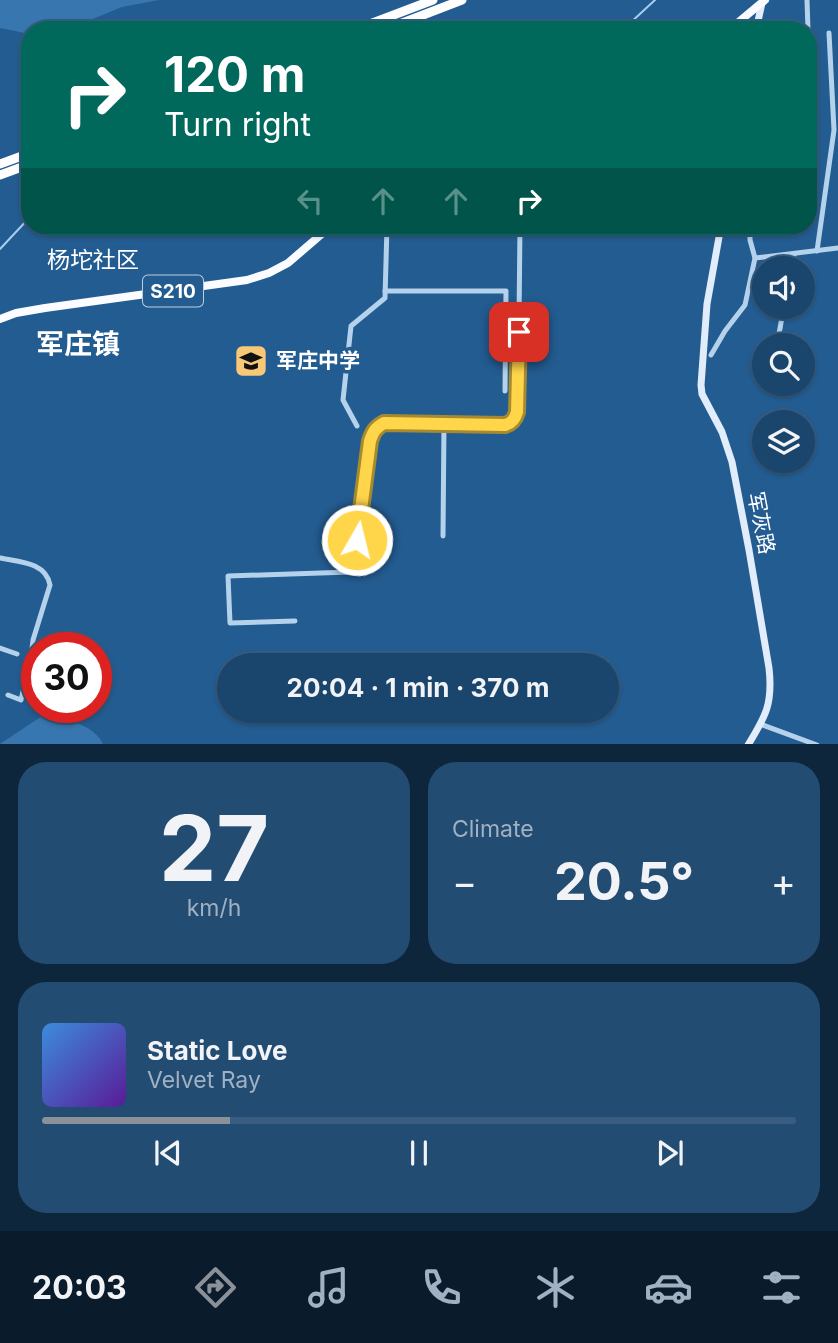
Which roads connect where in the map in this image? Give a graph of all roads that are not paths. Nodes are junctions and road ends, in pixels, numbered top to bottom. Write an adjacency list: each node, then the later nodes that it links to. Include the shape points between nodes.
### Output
1 (433, 0): 5 (highway)
2 (462, 0): 6 (highway)
3 (807, 0): 9 (street)
4 (764, 1): 7 (main road); 8 (street)
5 (378, 21)
6 (407, 21)
7 (740, 21)
8 (759, 21)
9 (810, 21)
10 (829, 33): 21 (street, via 834,130)
11 (21, 156): 12 (highway)
12 (0, 164)
13 (21, 167): 14 (highway)
14 (0, 175)
15 (321, 235): 27 (main road, S210, via 288,263 247,280 45,308)
16 (387, 235): 26 (street)
17 (520, 235): 30 (street, via 516,419 505,425)
18 (719, 235): 38 (street, 军灰路, via 707,303 702,394 728,447 749,550 770,680 769,702)
19 (750, 235): 23 (street)
20 (838, 248): 21 (street)
21 (817, 251): 22 (street)
22 (794, 254): 24 (street)
23 (754, 256)
24 (774, 256)
25 (752, 271): 28 (street, via 744,305)
26 (385, 291): 29 (street, via 506,291); 31 (street, via 385,298 351,326 343,400)
27 (0, 319)
28 (711, 355)
29 (505, 391)
30 (444, 424): 32 (street); 34 (street, via 384,423 374,431 350,572 228,576 230,623)
31 (357, 426)
32 (443, 536)
33 (0, 558): 37 (street, via 43,570 50,585 21,700)
34 (295, 621)
35 (0, 648): 36 (street)
36 (17, 654)
37 (8, 695)
38 (760, 724): 39 (street, 军灰路); 40 (street)
39 (748, 744)
40 (817, 744)

